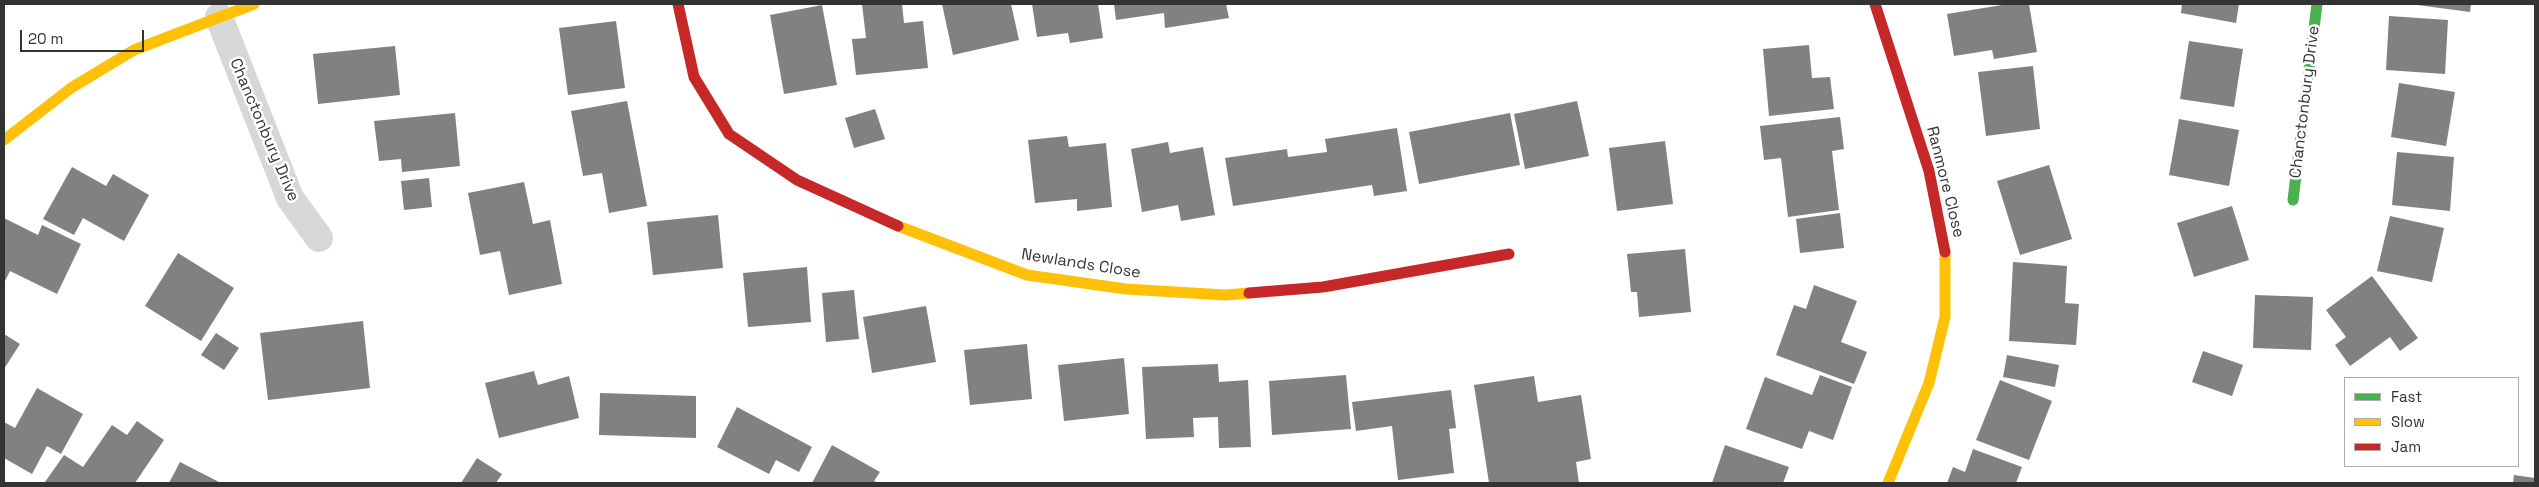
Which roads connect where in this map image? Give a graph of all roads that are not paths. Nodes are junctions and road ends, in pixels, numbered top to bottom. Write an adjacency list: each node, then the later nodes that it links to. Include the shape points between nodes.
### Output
1 (254, 4): 5 (street)
2 (678, 4): 9 (street, Newlands Close, via 694,77 728,134 797,180 920,236 1027,276 1126,289 1225,295 1323,287)
3 (1875, 4): 10 (street, Ranmore Close, via 1929,171 1945,246 1945,317 1929,383)
4 (2317, 4): 7 (street, Chanctonbury Drive)
5 (219, 17): 6 (street, via 134,50 71,88); 8 (street, Chanctonbury Drive, via 290,198)
6 (4, 140)
7 (2293, 200)
8 (319, 238)
9 (1509, 254)
10 (1888, 483)

